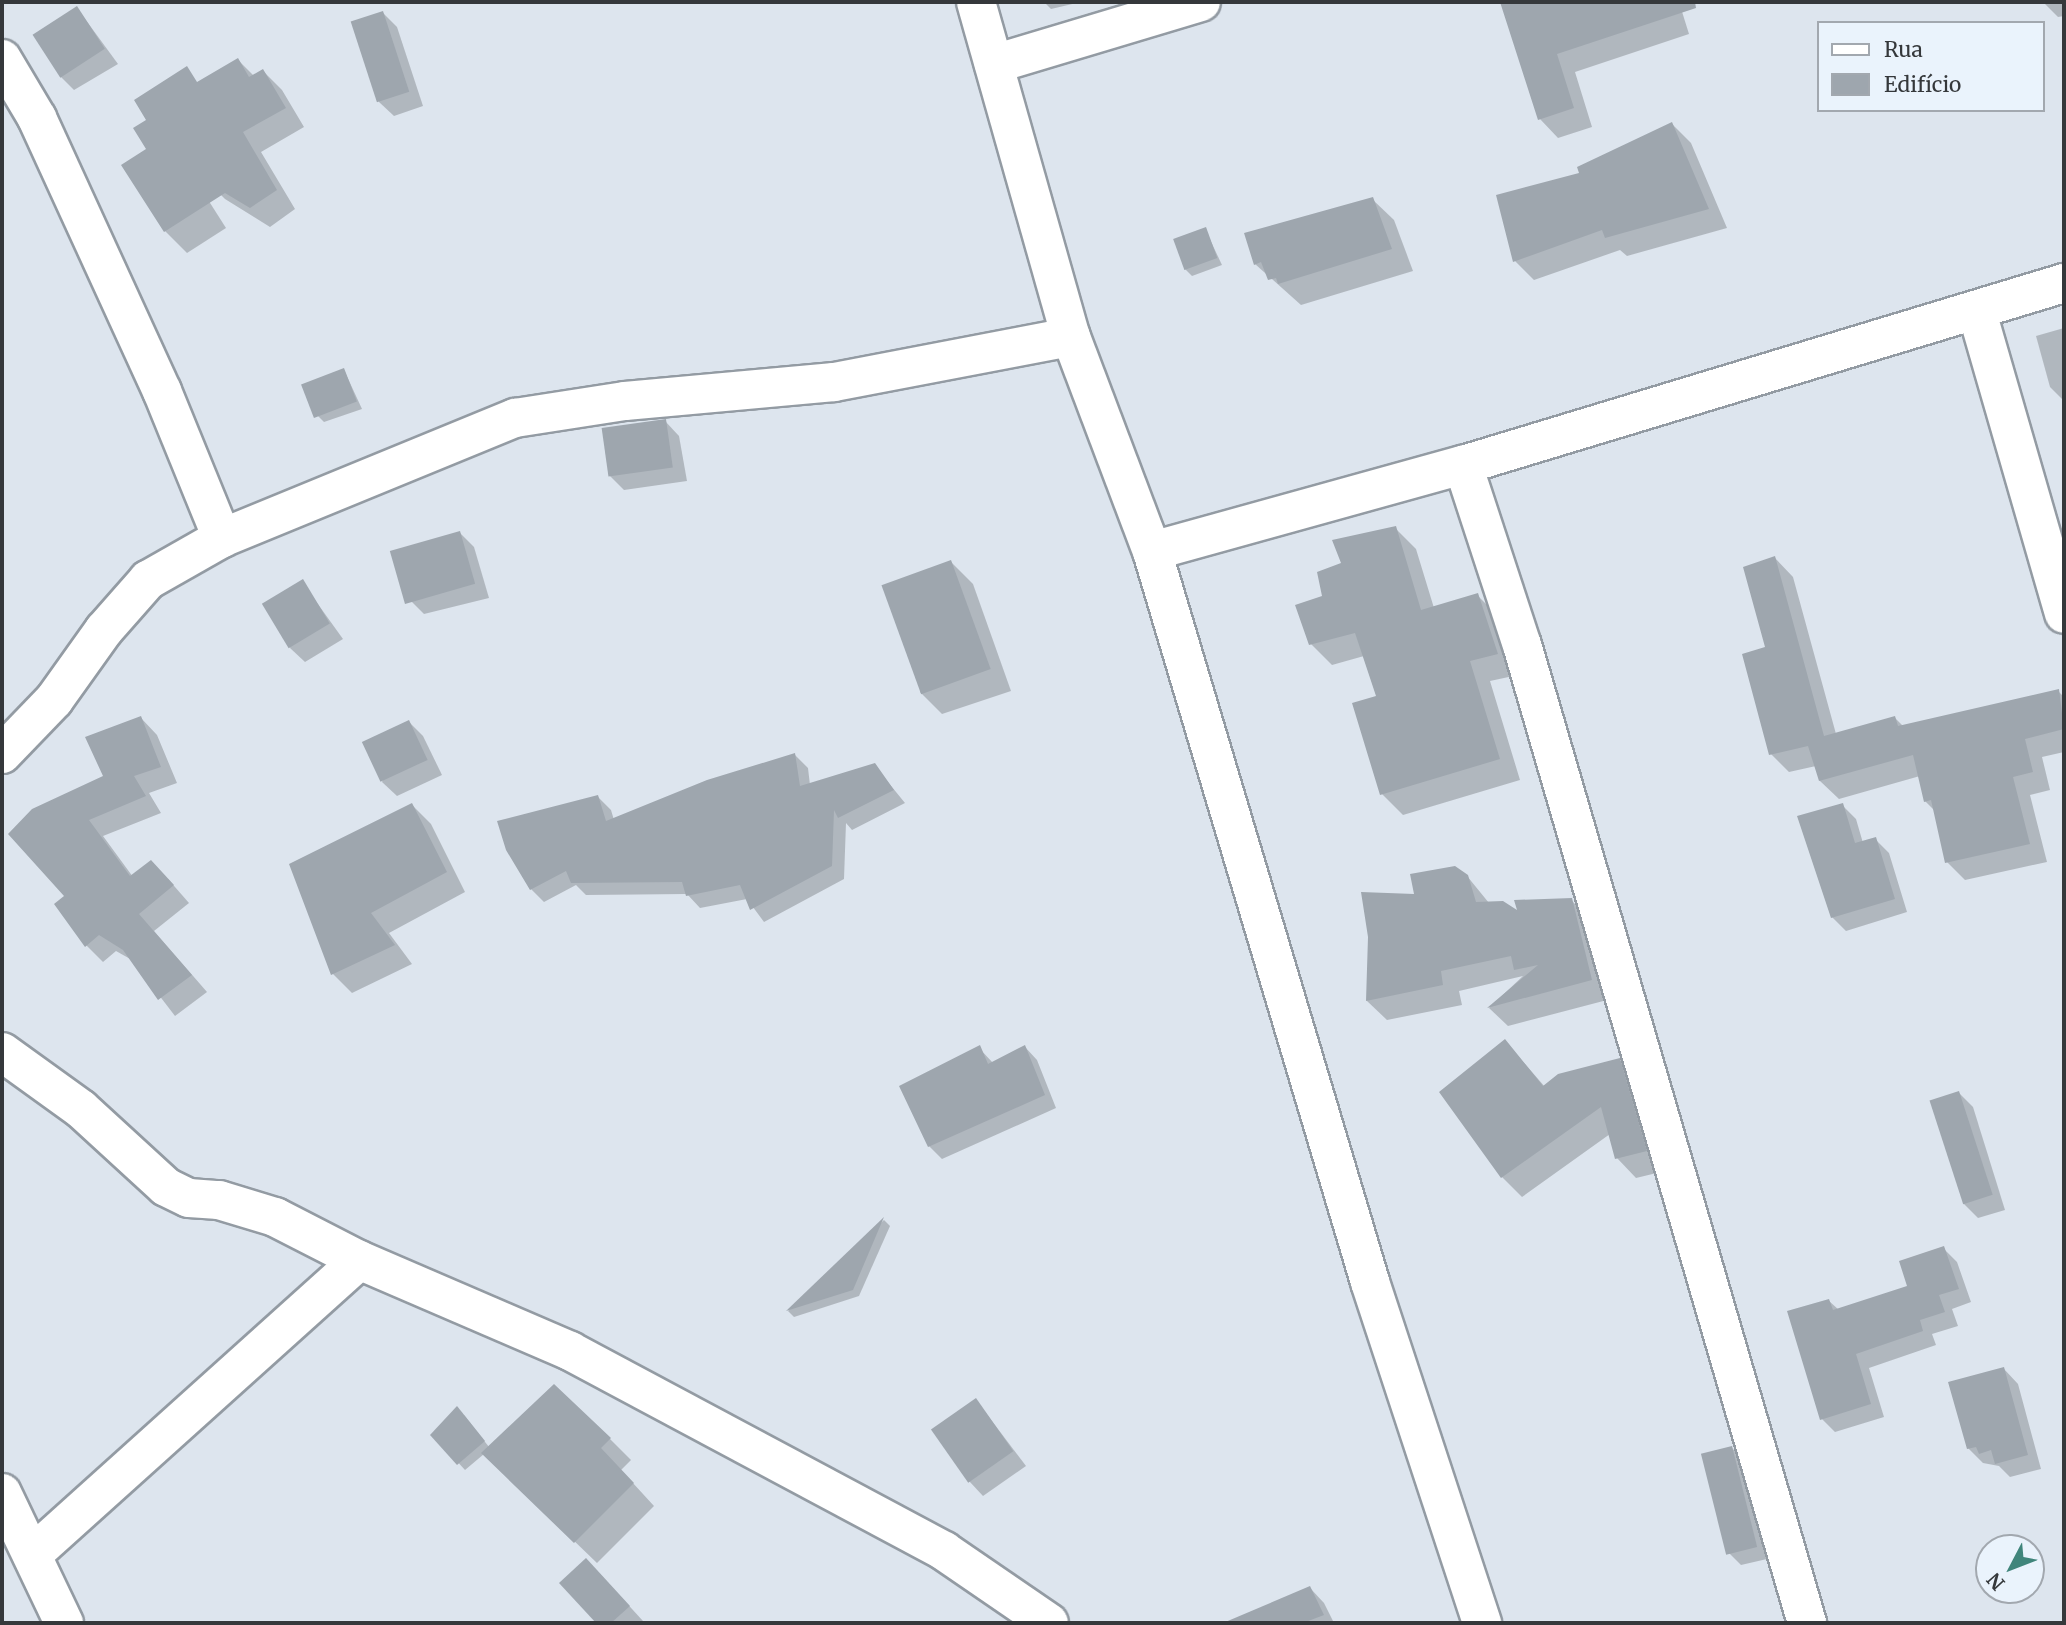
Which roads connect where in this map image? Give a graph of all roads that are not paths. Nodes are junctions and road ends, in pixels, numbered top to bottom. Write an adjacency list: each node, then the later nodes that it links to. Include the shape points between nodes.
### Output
1 (976, 2): 4 (street)
2 (1201, 2): 4 (street)
3 (2, 59): 9 (street, via 37,118 162,391)
4 (994, 64): 7 (street)
5 (2064, 283): 6 (street)
6 (1977, 312): 8 (street); 11 (street)
7 (1071, 337): 9 (street, via 834,382 625,401 515,418); 10 (street)
8 (1463, 464): 10 (street); 20 (street, via 1522,645 1767,1473)
9 (222, 538): 12 (street, via 148,580 104,630 54,700)
10 (1152, 551): 19 (street, via 1370,1282)
11 (2064, 614)
12 (2, 754)
13 (2, 1052): 14 (street, via 80,1109 166,1187 189,1198 219,1200 275,1217)
14 (359, 1260): 16 (street); 18 (street, via 570,1351 784,1462 944,1551)
15 (2, 1493): 16 (street)
16 (33, 1554): 17 (street)
17 (64, 1623)
18 (1049, 1623)
19 (1482, 1623)
20 (1807, 1623)

